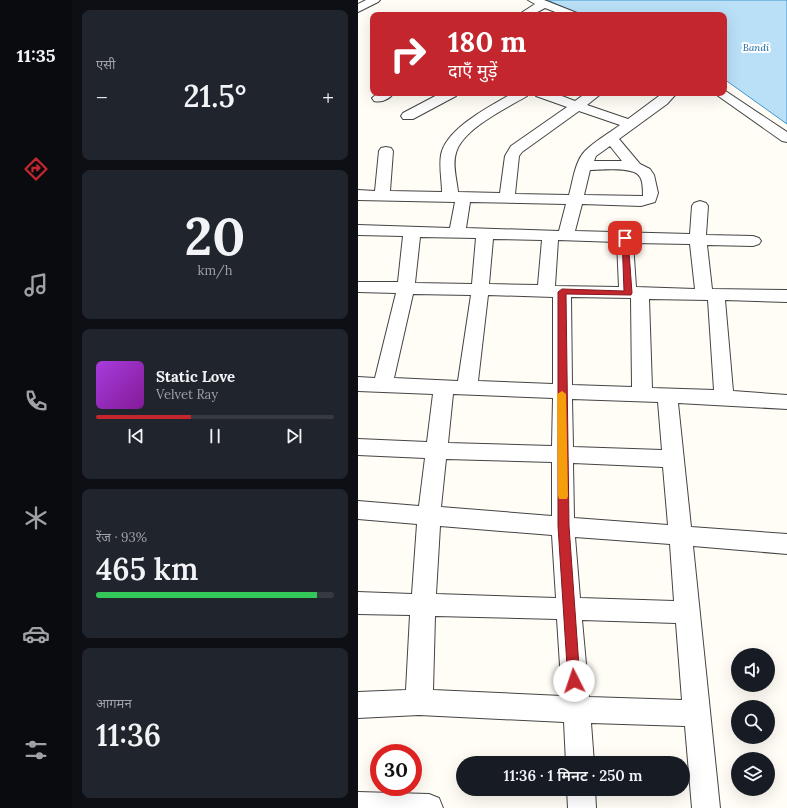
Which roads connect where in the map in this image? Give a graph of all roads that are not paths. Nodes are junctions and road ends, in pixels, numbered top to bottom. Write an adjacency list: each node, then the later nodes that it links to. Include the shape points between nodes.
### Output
1 (374, 0): 3 (street)
2 (539, 2): 4 (street); 5 (street)
3 (358, 9)
4 (527, 12)
5 (565, 12)
6 (445, 96): 13 (street)
7 (517, 96): 22 (street, via 454,139 448,154)
8 (549, 96): 12 (street)
9 (591, 96): 12 (street)
10 (667, 96): 14 (street)
11 (725, 96): 15 (street)
12 (576, 106): 14 (street); 23 (street, via 516,149 512,156)
13 (408, 116)
14 (629, 124): 16 (street)
15 (787, 138)
16 (608, 139): 18 (street, via 590,154); 19 (street, via 612,140)
17 (386, 151): 21 (street)
18 (584, 166): 19 (street); 24 (street)
19 (636, 167): 24 (street, via 648,177 652,196 650,199 641,202)
20 (358, 195): 21 (street)
21 (382, 195): 22 (street)
22 (456, 197): 23 (street); 28 (street)
23 (507, 199): 24 (street)
24 (574, 201): 30 (street)
25 (700, 206): 32 (street)
26 (358, 230): 27 (street)
27 (412, 231): 28 (street); 35 (street)
28 (457, 232): 29 (street)
29 (485, 234): 30 (street); 36 (street)
30 (558, 236): 31 (street); 37 (street)
31 (625, 238): 32 (street); 38 (street)
32 (698, 240): 33 (street); 39 (street)
33 (753, 241)
34 (358, 287): 35 (street)
35 (406, 288): 36 (street); 42 (street)
36 (480, 290): 37 (street); 44 (street)
37 (554, 292): 38 (street); 45 (street)
38 (634, 293): 39 (street); 46 (street)
39 (710, 295): 40 (street); 48 (street)
40 (787, 296)
41 (358, 384): 42 (street)
42 (383, 385): 43 (street)
43 (444, 387): 44 (street); 51 (street)
44 (467, 388): 45 (street)
45 (562, 391): 46 (street); 52 (street)
46 (642, 394): 47 (street)
47 (667, 395): 48 (street); 53 (street)
48 (724, 398): 49 (street)
49 (787, 402)
50 (358, 447): 51 (street)
51 (437, 451): 52 (street); 55 (street)
52 (562, 454): 53 (street); 56 (street)
53 (673, 459): 57 (street)
54 (358, 510): 55 (street)
55 (429, 516): 56 (street); 60 (street)
56 (563, 526): 57 (street); 61 (street)
57 (679, 535): 58 (street); 62 (street)
58 (787, 544)
59 (358, 603): 60 (street)
60 (423, 605): 61 (street); 63 (street)
61 (569, 608): 62 (street); 65 (street)
62 (687, 612): 66 (street)
63 (419, 702): 64 (street); 65 (street)
64 (358, 705)
65 (576, 710): 66 (street); 67 (street)
66 (697, 712): 72 (street)
67 (579, 756)
68 (582, 796): 71 (street)
69 (358, 806): 70 (street)
70 (429, 808)
71 (582, 808)
72 (706, 808)

